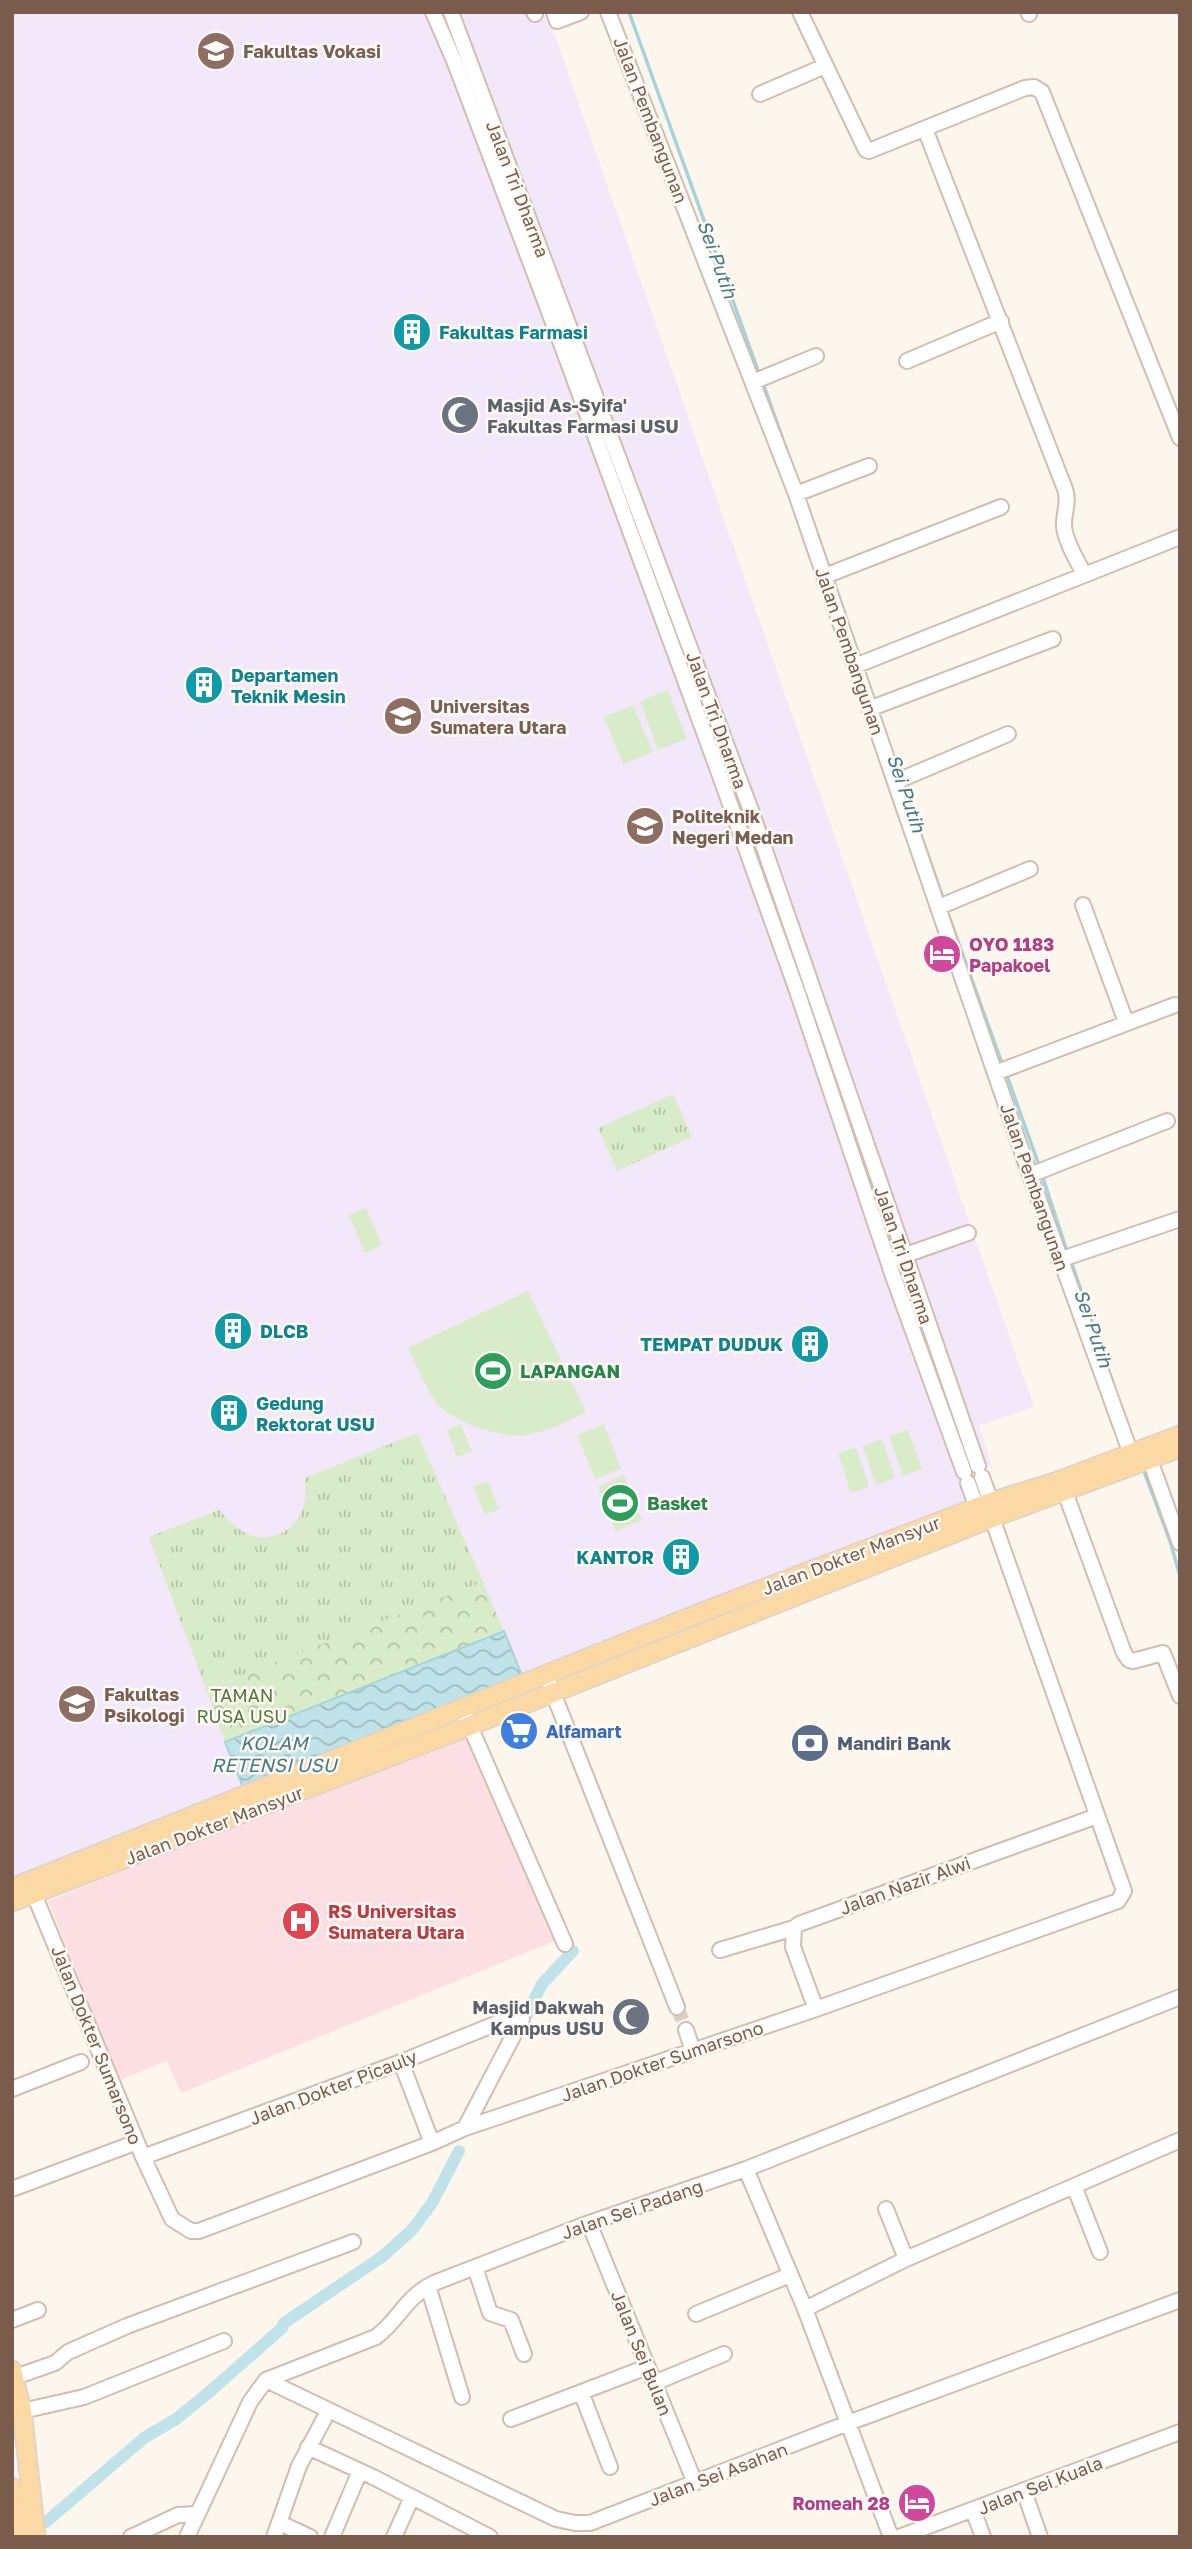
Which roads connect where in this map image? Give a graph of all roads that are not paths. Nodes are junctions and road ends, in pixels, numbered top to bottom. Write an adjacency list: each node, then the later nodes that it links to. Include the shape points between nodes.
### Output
1 (433, 12): 7 (street, Jalan Tri Dharma)
2 (451, 12): 7 (street, Jalan Tri Dharma)
3 (581, 12): 6 (street)
4 (608, 12): 15 (street, Jalan Pembangunan)
5 (800, 12): 8 (street)
6 (556, 17)
7 (457, 63): 12 (street, Jalan Tri Dharma)
8 (825, 66): 9 (street); 10 (street, via 866,150)
9 (760, 94)
10 (925, 129): 11 (street); 16 (street, via 1025,88 1042,92)
11 (1001, 321): 14 (street); 22 (street, via 1066,489 1069,501 1064,529)
12 (572, 354): 39 (street, Jalan Tri Dharma, via 766,852); 41 (street, Jalan Tri Dharma)
13 (816, 356): 15 (street)
14 (907, 361)
15 (759, 379): 19 (street, Jalan Pembangunan)
16 (1174, 408): 17 (street)
17 (1180, 438)
18 (869, 466): 19 (street)
19 (799, 493): 23 (street, Jalan Pembangunan)
20 (1001, 507): 23 (street)
21 (1180, 537): 22 (street)
22 (1084, 574): 25 (street)
23 (829, 575): 25 (street, Jalan Pembangunan)
24 (1054, 639): 26 (street)
25 (860, 664): 26 (street, Jalan Pembangunan)
26 (873, 708): 28 (street, Jalan Pembangunan)
27 (1009, 734): 28 (street)
28 (899, 781): 30 (street, Jalan Pembangunan)
29 (1030, 869): 30 (street)
30 (943, 905): 34 (street, Jalan Pembangunan)
31 (1083, 905): 33 (street)
32 (1175, 1005): 33 (street)
33 (1126, 1022): 34 (street)
34 (1001, 1071): 36 (street, Jalan Pembangunan)
35 (1167, 1121): 36 (street)
36 (1037, 1172): 40 (street, Jalan Pembangunan)
37 (1180, 1219): 40 (street)
38 (968, 1233): 39 (street)
39 (904, 1255): 41 (street); 42 (street, Jalan Tri Dharma)
40 (1066, 1257): 46 (street, Jalan Pembangunan)
41 (888, 1261): 43 (street, Jalan Tri Dharma)
42 (927, 1322): 43 (street); 47 (street, Jalan Tri Dharma)
43 (912, 1327): 47 (street, Jalan Tri Dharma)
44 (1180, 1435): 46 (main road, Jalan Dokter Mansyur)
45 (1180, 1448): 46 (main road, Jalan Dokter Mansyur)
46 (1140, 1457): 48 (main road, Jalan Dokter Mansyur); 49 (main road, Jalan Dokter Mansyur); 50 (street, Jalan Pembangunan)
47 (973, 1475): 49 (street, Jalan Tri Dharma)
48 (1065, 1492): 49 (main road, Jalan Dokter Mansyur); 54 (street, via 1124,1653 1133,1661 1163,1653)
49 (986, 1509): 51 (main road, Jalan Dokter Mansyur, via 705,1611); 53 (main road, Jalan Dokter Mansyur); 57 (street, Jalan Dokter Sumarsono)
50 (1180, 1543)
51 (546, 1675): 52 (main road, Jalan Dokter Mansyur); 53 (street)
52 (525, 1683): 55 (street); 56 (main road, Jalan Dokter Mansyur)
53 (553, 1693): 55 (main road, Jalan Dokter Mansyur); 64 (street)
54 (1180, 1696)
55 (532, 1701): 56 (main road, Jalan Dokter Mansyur)
56 (466, 1717): 58 (main road, Jalan Dokter Mansyur); 61 (street)
57 (1097, 1816): 60 (street, Jalan Nazir Alwi, via 805,1920); 65 (street, Jalan Dokter Sumarsono, via 1124,1891 1118,1901)
58 (25, 1888): 59 (main road, Jalan Dokter Mansyur); 73 (street, Jalan Dokter Sumarsono)
59 (12, 1902)
60 (794, 1928): 62 (street, Jalan Nazir Alwi); 65 (street, via 793,1947)
61 (565, 1944)
62 (720, 1950)
63 (1180, 1997): 76 (street, Jalan Sei Padang)
64 (677, 2007)
65 (816, 2009): 67 (street, Jalan Dokter Sumarsono)
66 (686, 2030): 67 (street)
67 (693, 2051): 71 (street, Jalan Dokter Sumarsono)
68 (81, 2062): 70 (street)
69 (401, 2062): 71 (street, Jalan Dokter Picauly, via 522,2015); 74 (street); 75 (street, Jalan Dokter Picauly)
70 (12, 2089)
71 (465, 2128): 74 (street, Jalan Dokter Sumarsono)
72 (1180, 2140): 77 (street)
73 (137, 2142): 75 (street, Jalan Dokter Sumarsono); 78 (street)
74 (432, 2143): 75 (street, Jalan Dokter Sumarsono, via 199,2231 172,2219)
75 (143, 2157)
76 (746, 2169): 80 (street, Jalan Sei Padang); 85 (street)
77 (1074, 2186): 82 (street); 83 (street)
78 (12, 2189)
79 (886, 2209): 83 (street)
80 (589, 2223): 84 (street, Jalan Sei Padang); 95 (street, Jalan Sei Bulan)
81 (353, 2242): 96 (street, via 127,2326 68,2352 55,2364)
82 (1100, 2252)
83 (906, 2259): 88 (street)
84 (475, 2267): 86 (street, Jalan Sei Padang); 93 (street, via 490,2314 511,2320)
85 (790, 2275): 88 (street); 90 (street)
86 (428, 2286): 97 (street, Jalan Sei Padang, via 407,2301 376,2337); 100 (street)
87 (1180, 2300): 104 (street, Jalan Sei Asahan)
88 (805, 2309): 104 (street)
89 (38, 2311): 91 (street)
90 (696, 2314)
91 (12, 2320)
92 (224, 2341): 101 (street, via 84,2397)
93 (524, 2354)
94 (724, 2354): 98 (street)
95 (647, 2367): 98 (street, Jalan Sei Bulan); 99 (street)
96 (14, 2373): 101 (main road)
97 (266, 2380): 109 (street, Jalan Sei Asahan, via 575,2524 590,2523); 114 (street, via 250,2402)
98 (654, 2383): 109 (street, Jalan Sei Bulan)
99 (582, 2392): 103 (street); 107 (street)
100 (462, 2397)
101 (17, 2412): 118 (main road)
102 (324, 2419): 106 (street)
103 (511, 2419)
104 (848, 2423): 109 (street, Jalan Sei Asahan); 125 (street)
105 (1180, 2432): 111 (street, Jalan Sei Kuala)
106 (308, 2447): 108 (street); 115 (street)
107 (610, 2467)
108 (360, 2471): 112 (street); 122 (street)
109 (695, 2483)
110 (12, 2487): 117 (main road)
111 (1024, 2491): 113 (street, Jalan Sei Kuala); 128 (street)
112 (412, 2497): 116 (street); 123 (street)
113 (973, 2510): 126 (street, Jalan Sei Kuala); 127 (street)
114 (197, 2514): 119 (street, via 178,2515); 120 (street)
115 (277, 2530): 121 (street)
116 (468, 2532): 124 (street)
117 (18, 2537)
118 (36, 2537)
119 (131, 2537)
120 (187, 2537)
121 (310, 2537)
122 (331, 2537)
123 (394, 2537)
124 (489, 2537)
125 (891, 2537)
126 (900, 2537)
127 (983, 2537)
128 (1040, 2537)

